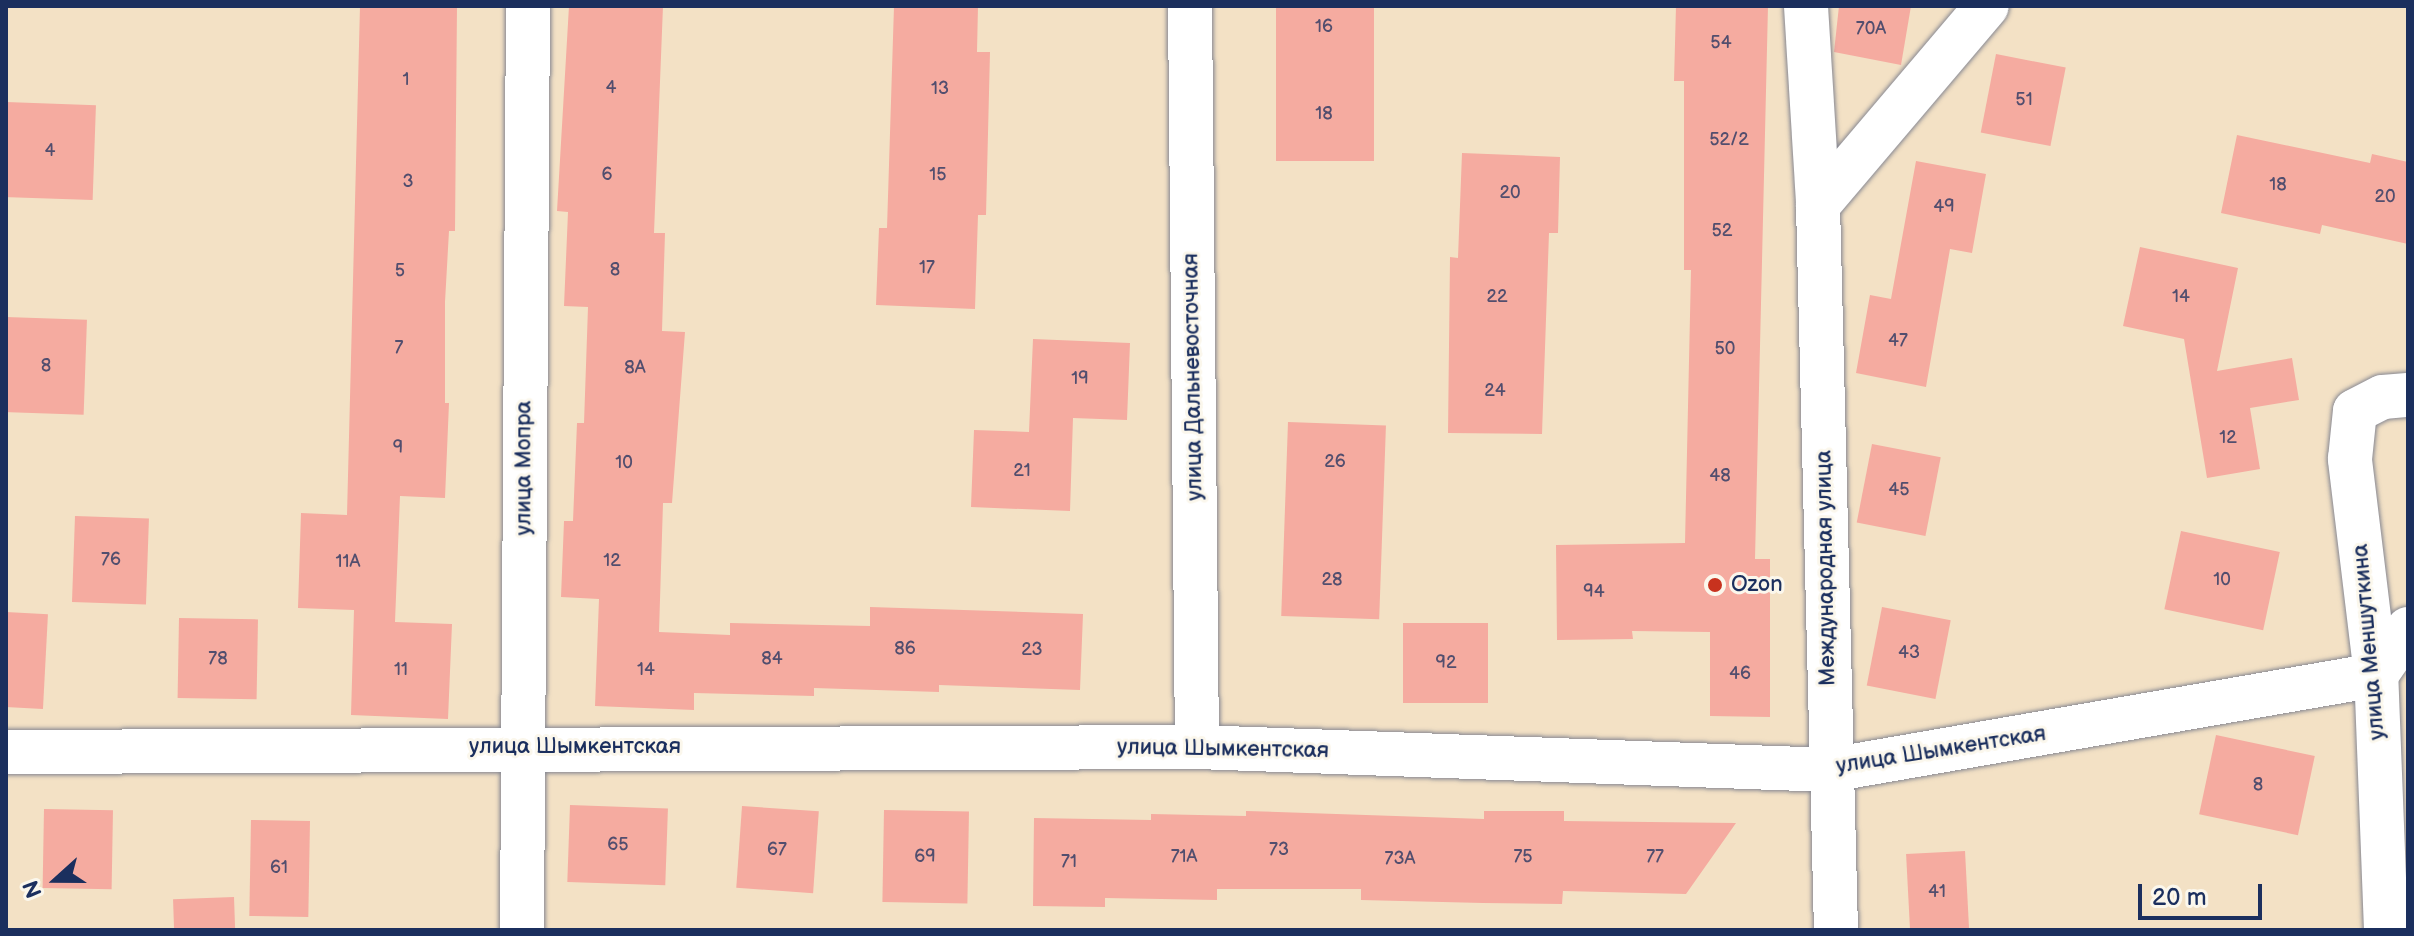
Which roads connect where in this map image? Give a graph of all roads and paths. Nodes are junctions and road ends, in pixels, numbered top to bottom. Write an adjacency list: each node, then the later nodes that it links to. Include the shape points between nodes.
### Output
1 (528, 6): 9 (street, улица Мопра)
2 (1190, 6): 10 (street, улица Дальневосточная)
3 (1806, 6): 5 (street, Международная улица)
4 (1987, 6): 5 (street)
5 (1818, 205): 12 (street, Международная улица)
6 (2408, 395): 8 (street, улица Меншуткина, via 2383,397 2355,411 2350,459)
7 (2408, 629): 8 (street)
8 (2376, 675): 12 (street, улица Шымкентская); 15 (street, улица Меншуткина)
9 (522, 747): 10 (street, улица Шымкентская); 11 (street, улица Шымкентская); 13 (street, улица Мопра)
10 (1197, 747): 12 (street, улица Шымкентская)
11 (6, 752)
12 (1830, 770): 14 (street, Международная улица)
13 (522, 930)
14 (1836, 930)
15 (2386, 930)

